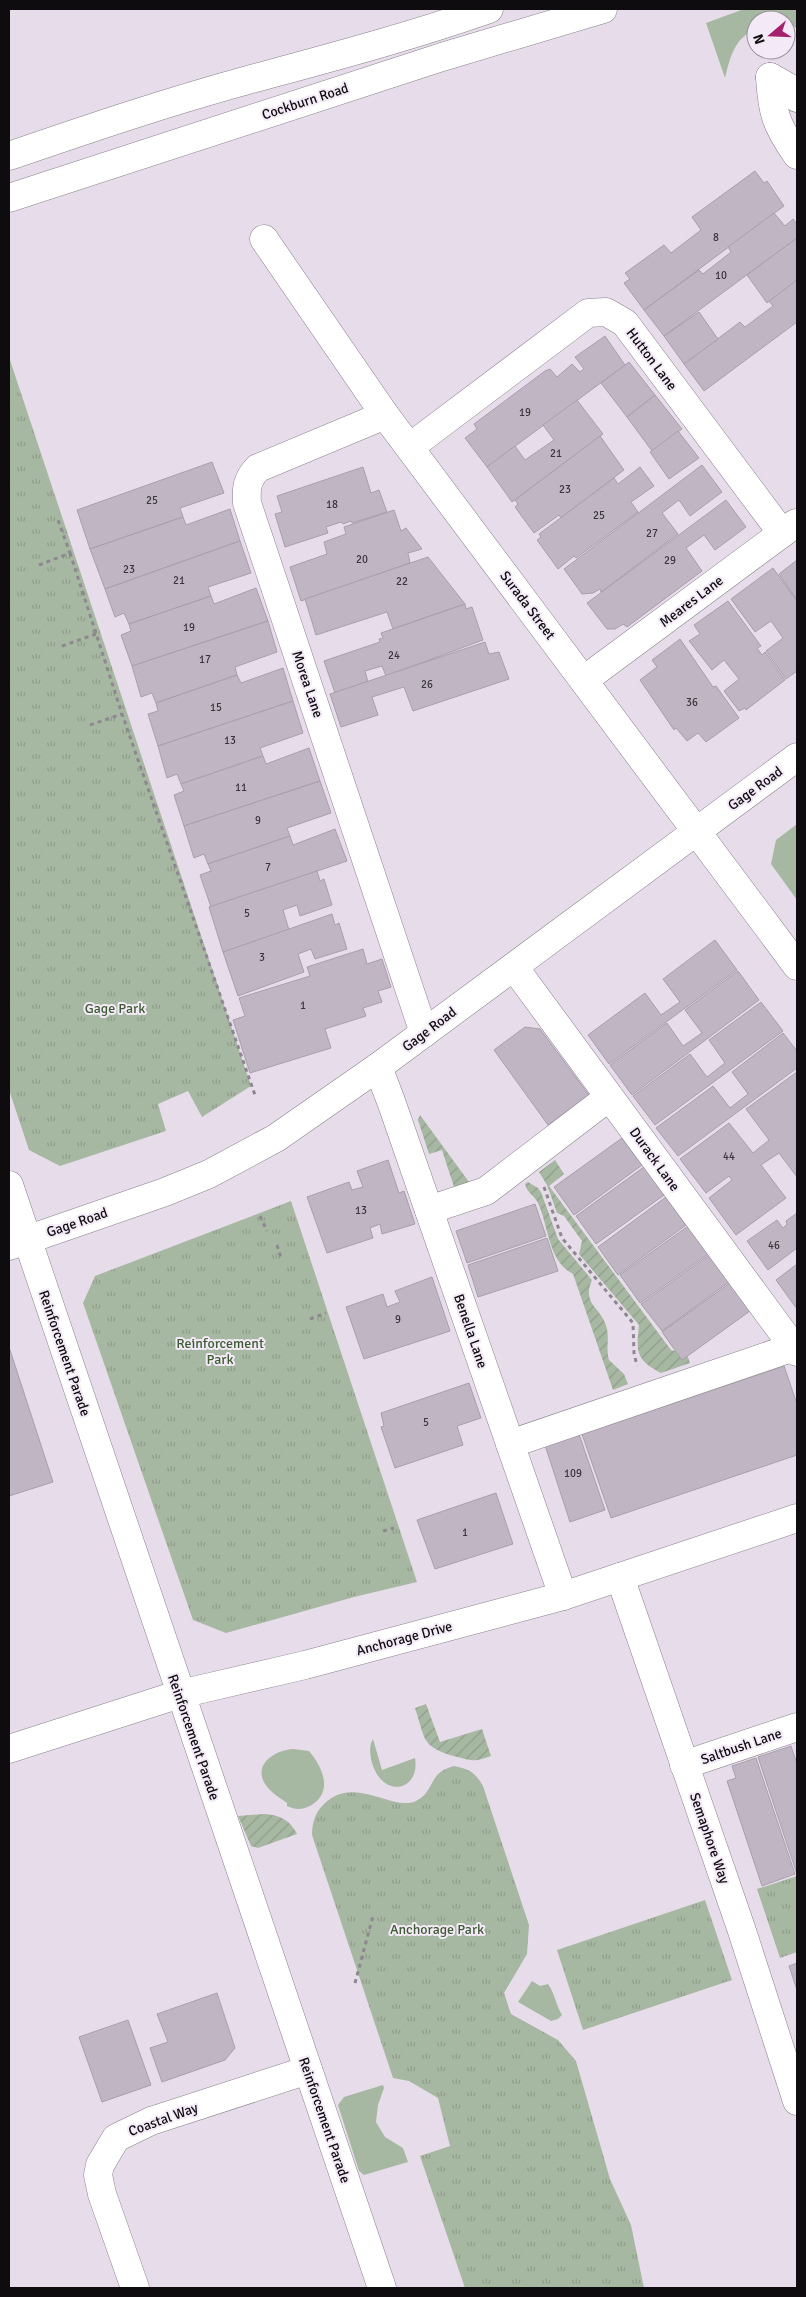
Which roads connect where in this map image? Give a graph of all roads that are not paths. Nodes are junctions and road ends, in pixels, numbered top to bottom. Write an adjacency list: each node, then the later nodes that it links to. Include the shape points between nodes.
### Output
1 (488, 9): 5 (street, via 349,54 139,112)
2 (603, 9): 6 (street, Cockburn Road, via 442,57)
3 (797, 98): 4 (street, via 788,87 770,77 773,114)
4 (797, 155)
5 (9, 156)
6 (9, 198)
7 (264, 239): 8 (street, Surada Street)
8 (385, 415): 9 (street, Surada Street); 16 (street, Morea Lane, via 258,468 249,476 246,489 247,503)
9 (410, 447): 10 (street, Hutton Lane, via 588,313 606,312 625,323); 11 (street, Surada Street)
10 (790, 528): 11 (street, Meares Lane)
11 (584, 680): 13 (street, Surada Street)
12 (797, 757): 13 (street, Gage Road)
13 (696, 830): 14 (street, Surada Street); 15 (street, Gage Road)
14 (797, 966)
15 (514, 967): 16 (street, Gage Road); 18 (street, Durack Lane)
16 (424, 1033): 17 (street, Gage Road)
17 (378, 1068): 20 (street, Benella Lane); 21 (street, Gage Road, via 276,1138 236,1161 165,1192)
18 (609, 1097): 20 (street, via 486,1191); 22 (street, Durack Lane)
19 (9, 1185): 21 (street, Reinforcement Parade)
20 (429, 1210): 23 (street, Benella Lane)
21 (18, 1242): 27 (street, Reinforcement Parade)
22 (796, 1350): 23 (street)
23 (510, 1444): 26 (street, Benella Lane)
24 (797, 1518): 25 (street, Anchorage Drive)
25 (620, 1577): 26 (street, Anchorage Drive); 30 (street, Semaphore Way)
26 (563, 1596): 27 (street, Anchorage Drive)
27 (180, 1694): 29 (street, Anchorage Drive); 31 (street, Reinforcement Parade)
28 (797, 1727): 30 (street, Saltbush Lane)
29 (9, 1749)
30 (684, 1765): 32 (street, Semaphore Way)
31 (308, 2070): 33 (street, Coastal Way, via 128,2130 116,2138 100,2165 98,2175); 34 (street, Reinforcement Parade)
32 (797, 2100)
33 (135, 2288)
34 (382, 2288)

